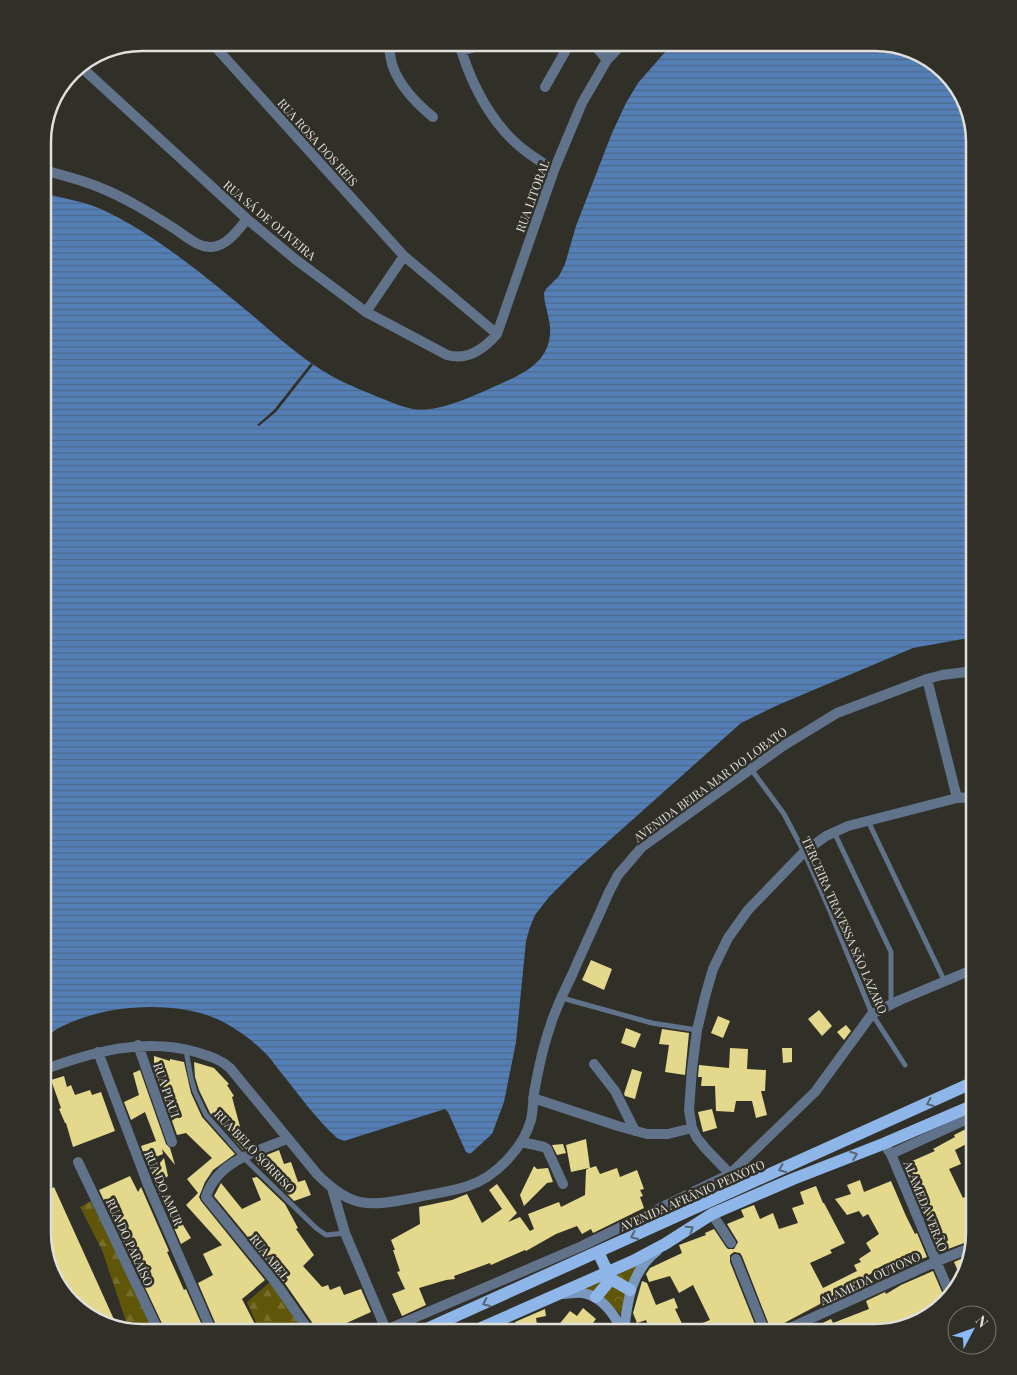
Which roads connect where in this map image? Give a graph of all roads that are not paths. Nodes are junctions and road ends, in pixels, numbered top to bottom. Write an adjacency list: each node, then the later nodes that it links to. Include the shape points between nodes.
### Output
1 (219, 51): 14 (street, RUA ROSA DOS REIS)
2 (390, 51): 10 (street, via 397,76 417,104)
3 (462, 51): 11 (street, via 478,92 504,131 530,155)
4 (565, 51): 9 (street)
5 (600, 51): 7 (street)
6 (615, 51): 7 (street, RUA LITORAL)
7 (607, 60): 11 (street, RUA LITORAL, via 582,103)
8 (86, 71): 13 (street, RUA SÁ DE OLIVEIRA)
9 (545, 87)
10 (433, 117)
11 (554, 170): 16 (street, RUA LITORAL)
12 (51, 172): 13 (street, via 124,198 205,247 223,244)
13 (247, 219): 15 (street, RUA SÁ DE OLIVEIRA)
14 (404, 256): 15 (street); 16 (street, RUA ROSA DOS REIS)
15 (366, 312): 16 (street, RUA SÁ DE OLIVEIRA, via 456,358 484,346)
16 (497, 334)
17 (966, 672): 18 (street, AVENIDA BEIRA MAR DO LOBATO)
18 (927, 679): 19 (street, AVENIDA BEIRA MAR DO LOBATO, via 836,713); 21 (street)
19 (750, 768): 24 (lane, TERCEIRA TRAVESSA SÃO LAZARO, via 784,814); 27 (street, AVENIDA BEIRA MAR DO LOBATO, via 642,847 628,862 609,892)
20 (966, 797): 21 (street)
21 (957, 798): 22 (street)
22 (868, 821): 23 (street); 26 (lane)
23 (834, 832): 24 (street); 28 (lane, via 891,952)
24 (804, 852): 29 (lane, TERCEIRA TRAVESSA SÃO LAZARO); 30 (street, via 748,910 728,938 713,969)
25 (966, 973): 26 (street)
26 (945, 982): 28 (street)
27 (562, 998): 30 (lane, via 652,1023); 38 (street, AVENIDA BEIRA MAR DO LOBATO, via 538,1066)
28 (890, 1005): 29 (street)
29 (872, 1014): 35 (lane, TERCEIRA TRAVESSA SÃO LAZARO); 49 (street, via 815,1092)
30 (697, 1030): 41 (street, via 689,1110)
31 (138, 1045): 32 (street, AVENIDA BEIRA MAR DO LOBATO); 33 (street, AVENIDA BEIRA MAR DO LOBATO); 44 (street, RUA PIAUI)
32 (186, 1049): 43 (street, AVENIDA BEIRA MAR DO LOBATO, via 214,1057 230,1068); 47 (lane, RUA BELO SORRISO, via 196,1096 206,1115)
33 (98, 1052): 36 (street, AVENIDA BEIRA MAR DO LOBATO); 67 (street, RUA DO AMUR, via 148,1185)
34 (594, 1064): 42 (street, via 615,1091)
35 (905, 1065)
36 (51, 1067)
37 (966, 1086): 50 (main road, AVENIDA AFRÂNIO PEIXOTO, one-way to 50)
38 (533, 1098): 42 (street); 45 (street, AVENIDA BEIRA MAR DO LOBATO, via 531,1118)
39 (966, 1109): 46 (main road, AVENIDA AFRÂNIO PEIXOTO)
40 (966, 1119): 46 (street)
41 (692, 1128): 42 (street, via 663,1134); 49 (street, via 706,1149)
42 (635, 1131)
43 (287, 1139): 47 (street); 52 (street, AVENIDA BEIRA MAR DO LOBATO)
44 (172, 1142)
45 (522, 1142): 51 (street, via 547,1149); 52 (street, AVENIDA BEIRA MAR DO LOBATO, via 494,1171 469,1186 372,1204 353,1201)
46 (887, 1149): 53 (main road, AVENIDA AFRÂNIO PEIXOTO, one-way to 46, via 792,1179); 60 (street, ALAMEDA VERÃO)
47 (244, 1157): 54 (lane, RUA BELO SORRISO, via 316,1228 326,1235); 68 (street, RUA ABEL, via 223,1170 206,1194 206,1200 273,1279)
48 (78, 1162): 66 (street, RUA DO PARAÍSO)
49 (730, 1174): 50 (street); 70 (street, via 582,1246)
50 (752, 1183): 58 (main road, AVENIDA AFRÂNIO PEIXOTO, one-way to 58)
51 (563, 1184)
52 (332, 1188): 54 (street)
53 (712, 1214): 55 (street); 56 (main road, AVENIDA AFRÂNIO PEIXOTO, one-way to 53)
54 (345, 1233): 69 (street)
55 (731, 1243)
56 (666, 1244): 61 (main road, AVENIDA AFRÂNIO PEIXOTO); 63 (main road, via 642,1267)
57 (964, 1250): 60 (street, ALAMEDA OUTONO)
58 (598, 1252): 61 (main road); 71 (main road, AVENIDA AFRÂNIO PEIXOTO, one-way to 71)
59 (736, 1258): 75 (street)
60 (935, 1262): 62 (street, ALAMEDA VERÃO); 76 (street, ALAMEDA OUTONO)
61 (610, 1276): 63 (main road); 64 (main road, AVENIDA AFRÂNIO PEIXOTO); 65 (main road)
62 (947, 1288)
63 (630, 1290): 74 (main road)
64 (560, 1294): 65 (main road, via 583,1293); 72 (main road, AVENIDA AFRÂNIO PEIXOTO)
65 (596, 1298): 73 (main road)
66 (155, 1324)
67 (209, 1324)
68 (304, 1324)
69 (383, 1324)
70 (402, 1324)
71 (438, 1324)
72 (491, 1324)
73 (618, 1324)
74 (624, 1324)
75 (762, 1324)
76 (799, 1324)

